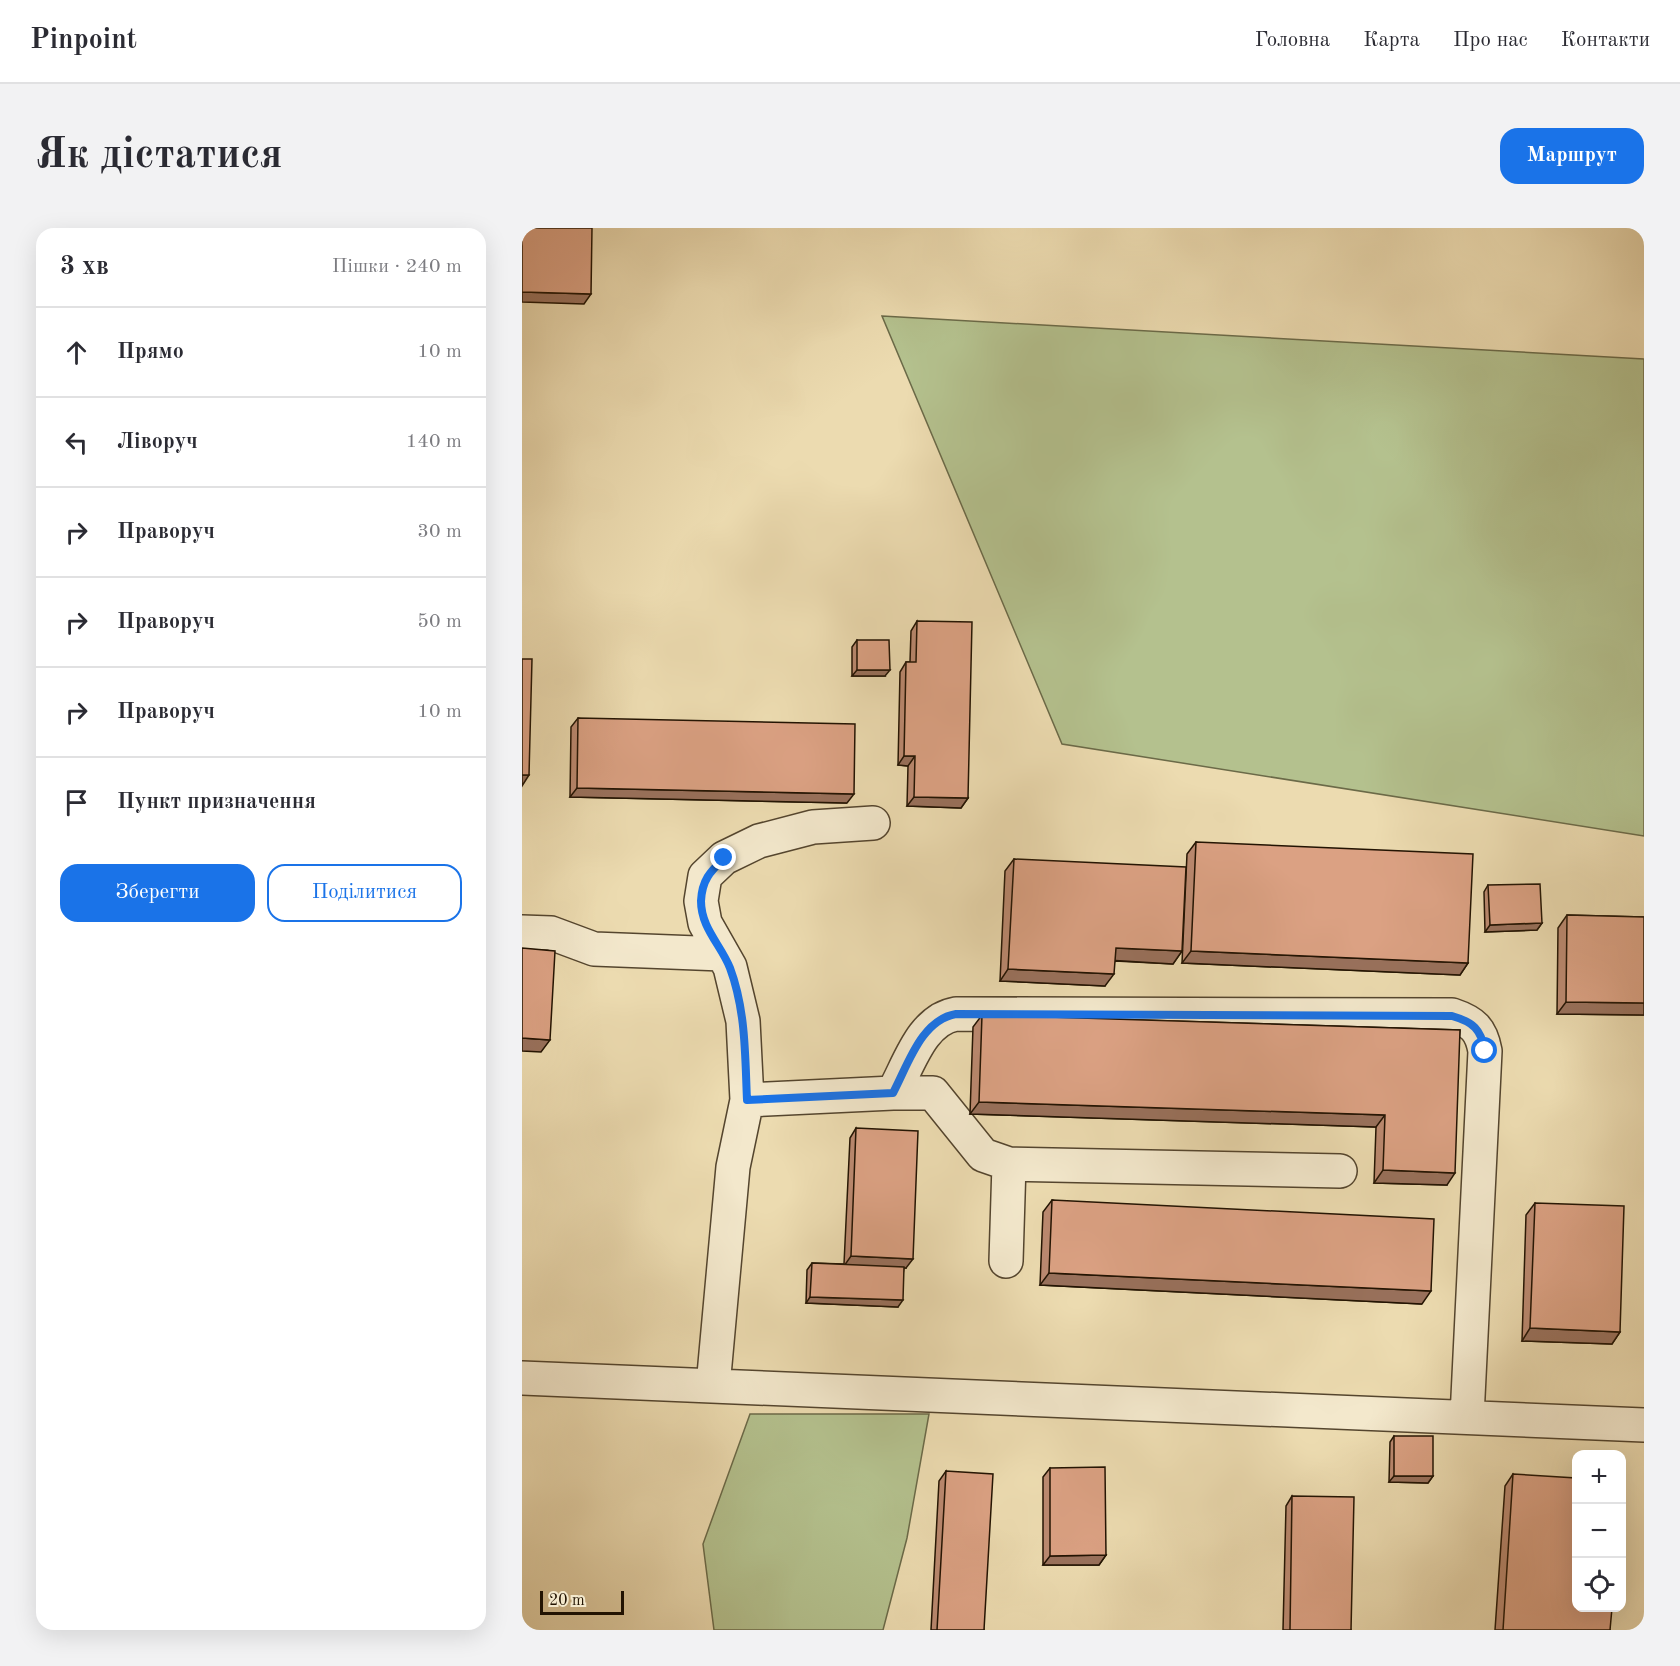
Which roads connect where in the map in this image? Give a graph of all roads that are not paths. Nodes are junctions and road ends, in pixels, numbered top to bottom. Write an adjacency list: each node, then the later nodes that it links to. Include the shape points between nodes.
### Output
1 (873, 823): 3 (lane, via 813,827 759,841 724,858 705,876 701,901 705,924)
2 (522, 932): 3 (lane, via 551,933 594,949)
3 (722, 954): 5 (lane, via 730,967 744,1020)
4 (893, 1093): 5 (lane); 6 (lane, via 933,1093 983,1155); 11 (lane, via 926,1031 939,1019 956,1014 1452,1016 1470,1020 1482,1034 1485,1051)
5 (747, 1100): 10 (lane, via 733,1167)
6 (1009, 1164): 7 (lane); 8 (lane)
7 (1340, 1171)
8 (1006, 1261)
9 (522, 1378): 10 (lane)
10 (713, 1386): 11 (lane)
11 (1467, 1417): 12 (lane)
12 (1644, 1425)

